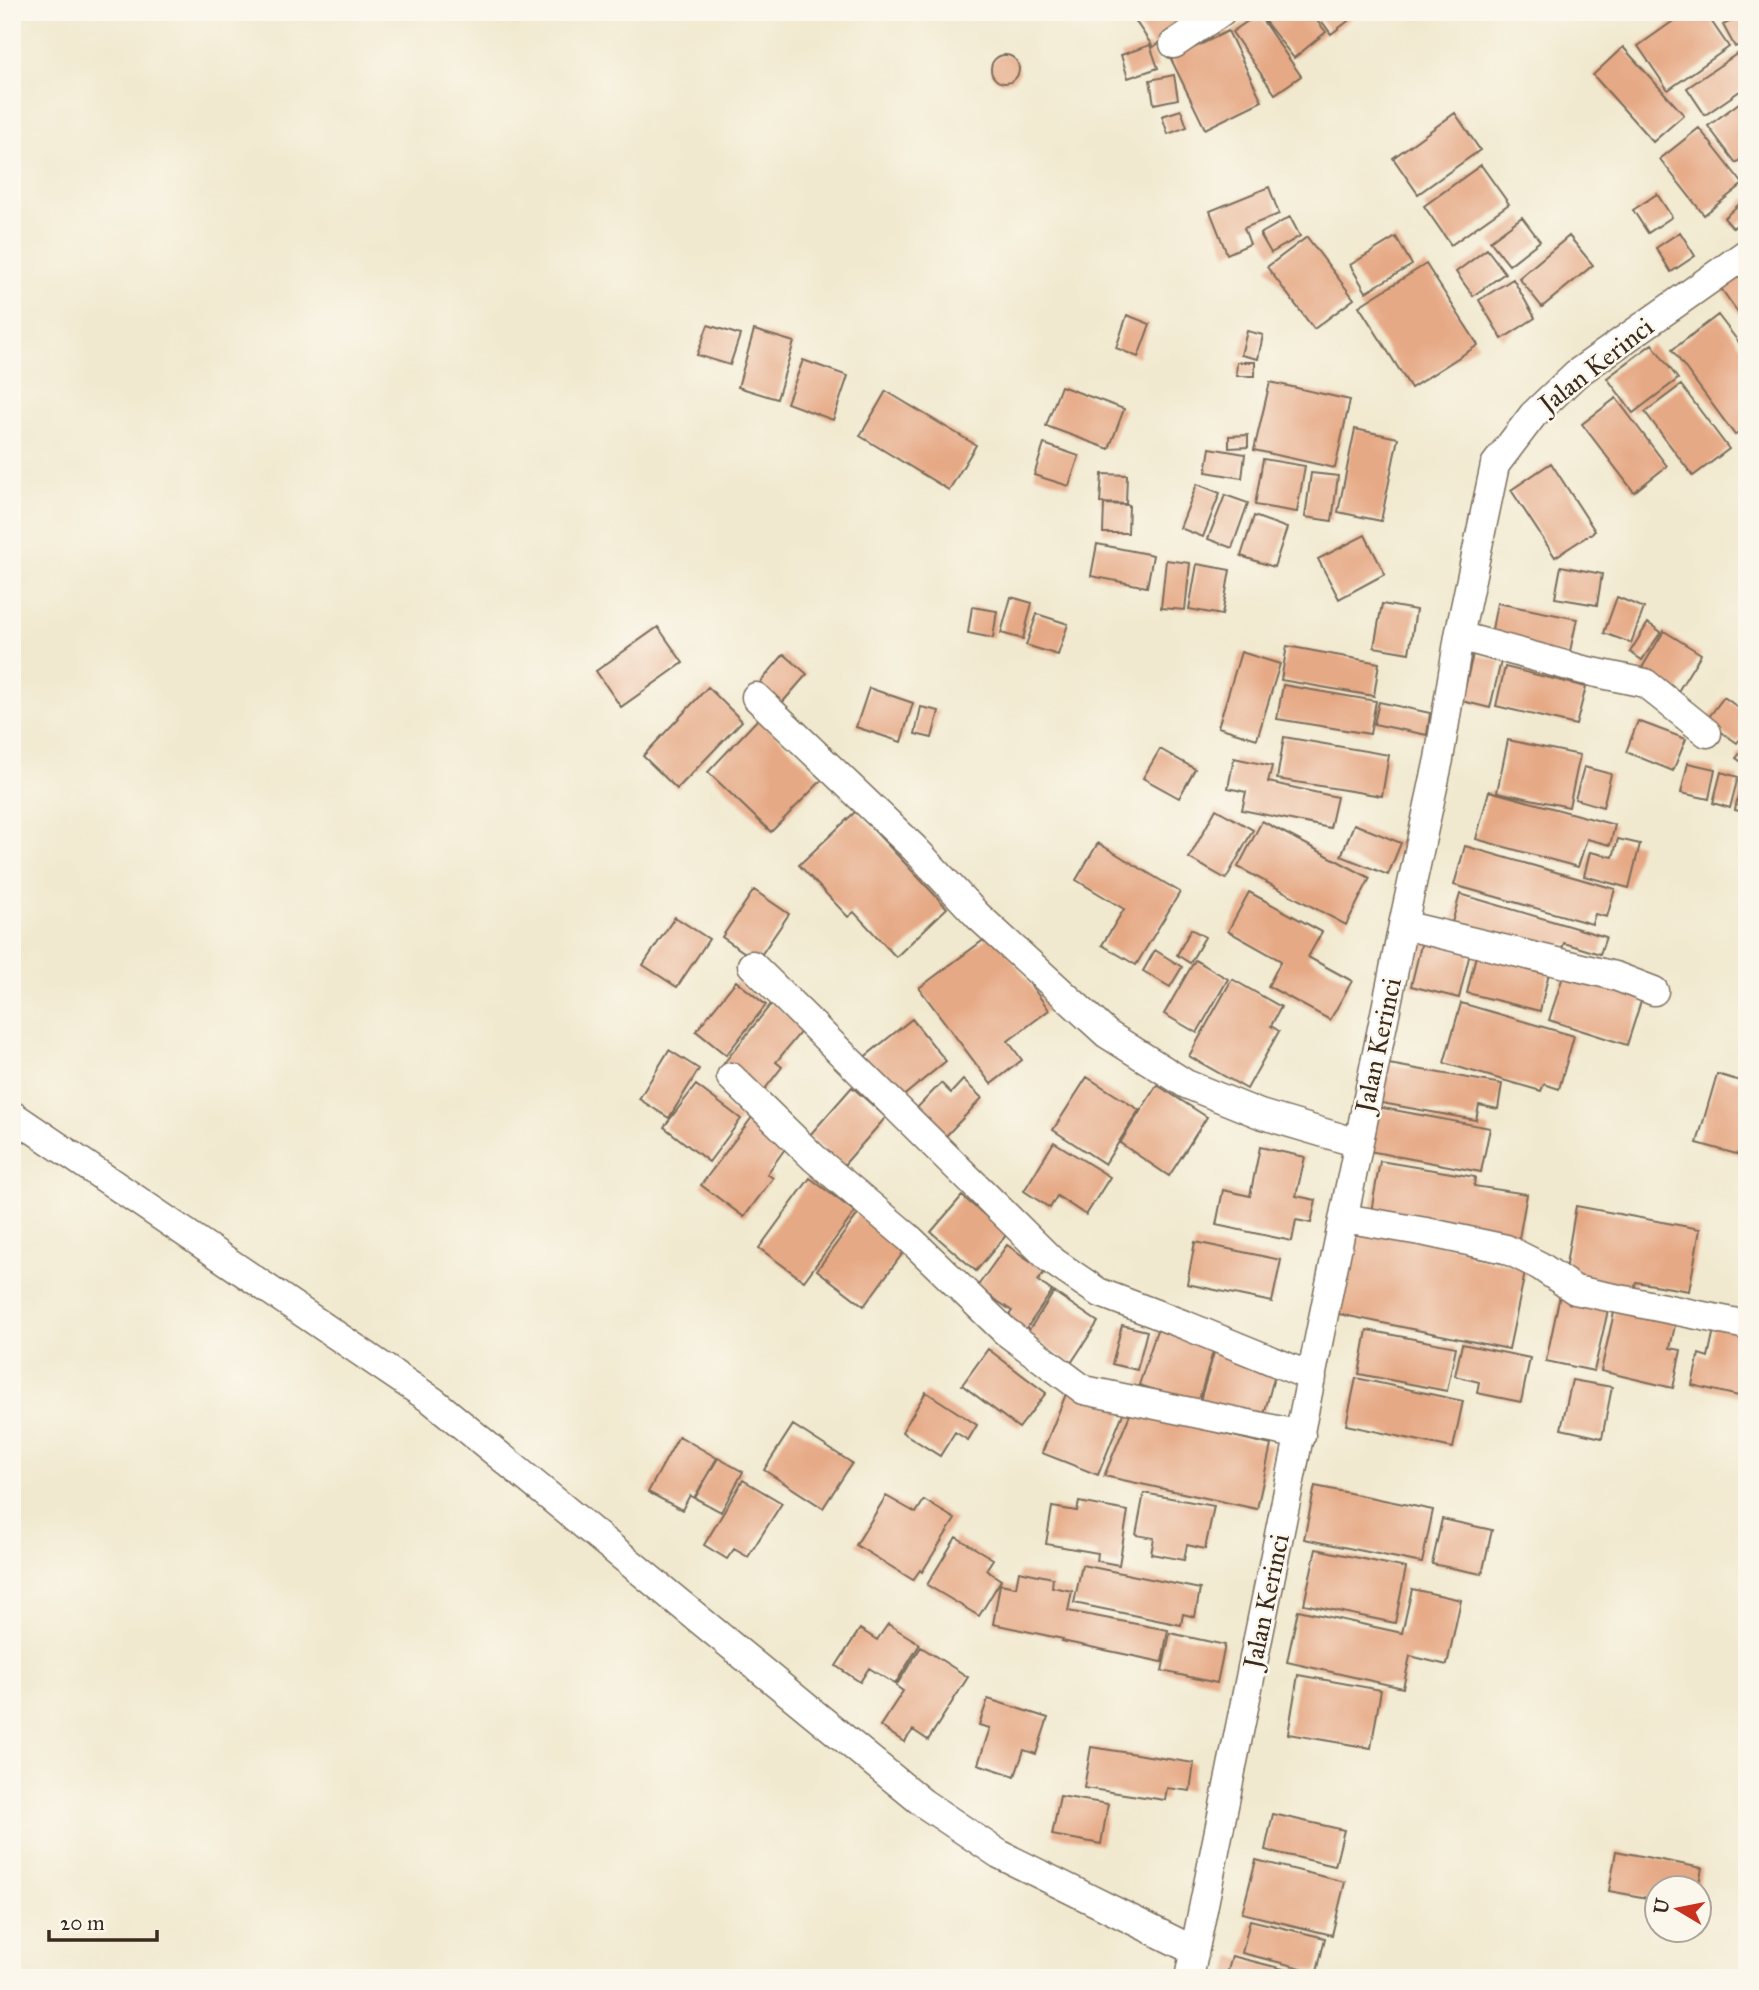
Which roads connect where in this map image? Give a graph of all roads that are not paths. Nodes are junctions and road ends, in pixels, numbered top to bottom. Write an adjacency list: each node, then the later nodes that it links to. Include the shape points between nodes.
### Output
1 (1221, 12): 2 (street)
2 (1174, 44)
3 (1747, 253): 4 (street, Jalan Kerinci, via 1576,374 1525,425 1495,465)
4 (1459, 636): 6 (street, via 1645,683); 7 (street, Jalan Kerinci, via 1439,760)
5 (756, 697): 12 (street, via 978,916 1107,1034 1186,1084 1261,1114)
6 (1707, 733)
7 (1403, 925): 9 (street, via 1615,976); 12 (street, Jalan Kerinci)
8 (752, 965): 15 (street, via 1051,1260 1097,1292)
9 (1654, 990)
10 (731, 1077): 16 (street, via 1005,1331 1084,1390)
11 (12, 1115): 17 (street, via 433,1401 923,1803 999,1854)
12 (1358, 1143): 13 (street, Jalan Kerinci)
13 (1344, 1219): 14 (street, via 1506,1249 1574,1290); 15 (street, Jalan Kerinci)
14 (1747, 1325)
15 (1312, 1377): 16 (street, Jalan Kerinci)
16 (1301, 1435): 17 (street, Jalan Kerinci)
17 (1193, 1950): 18 (street, Jalan Kerinci)
18 (1189, 1978)

